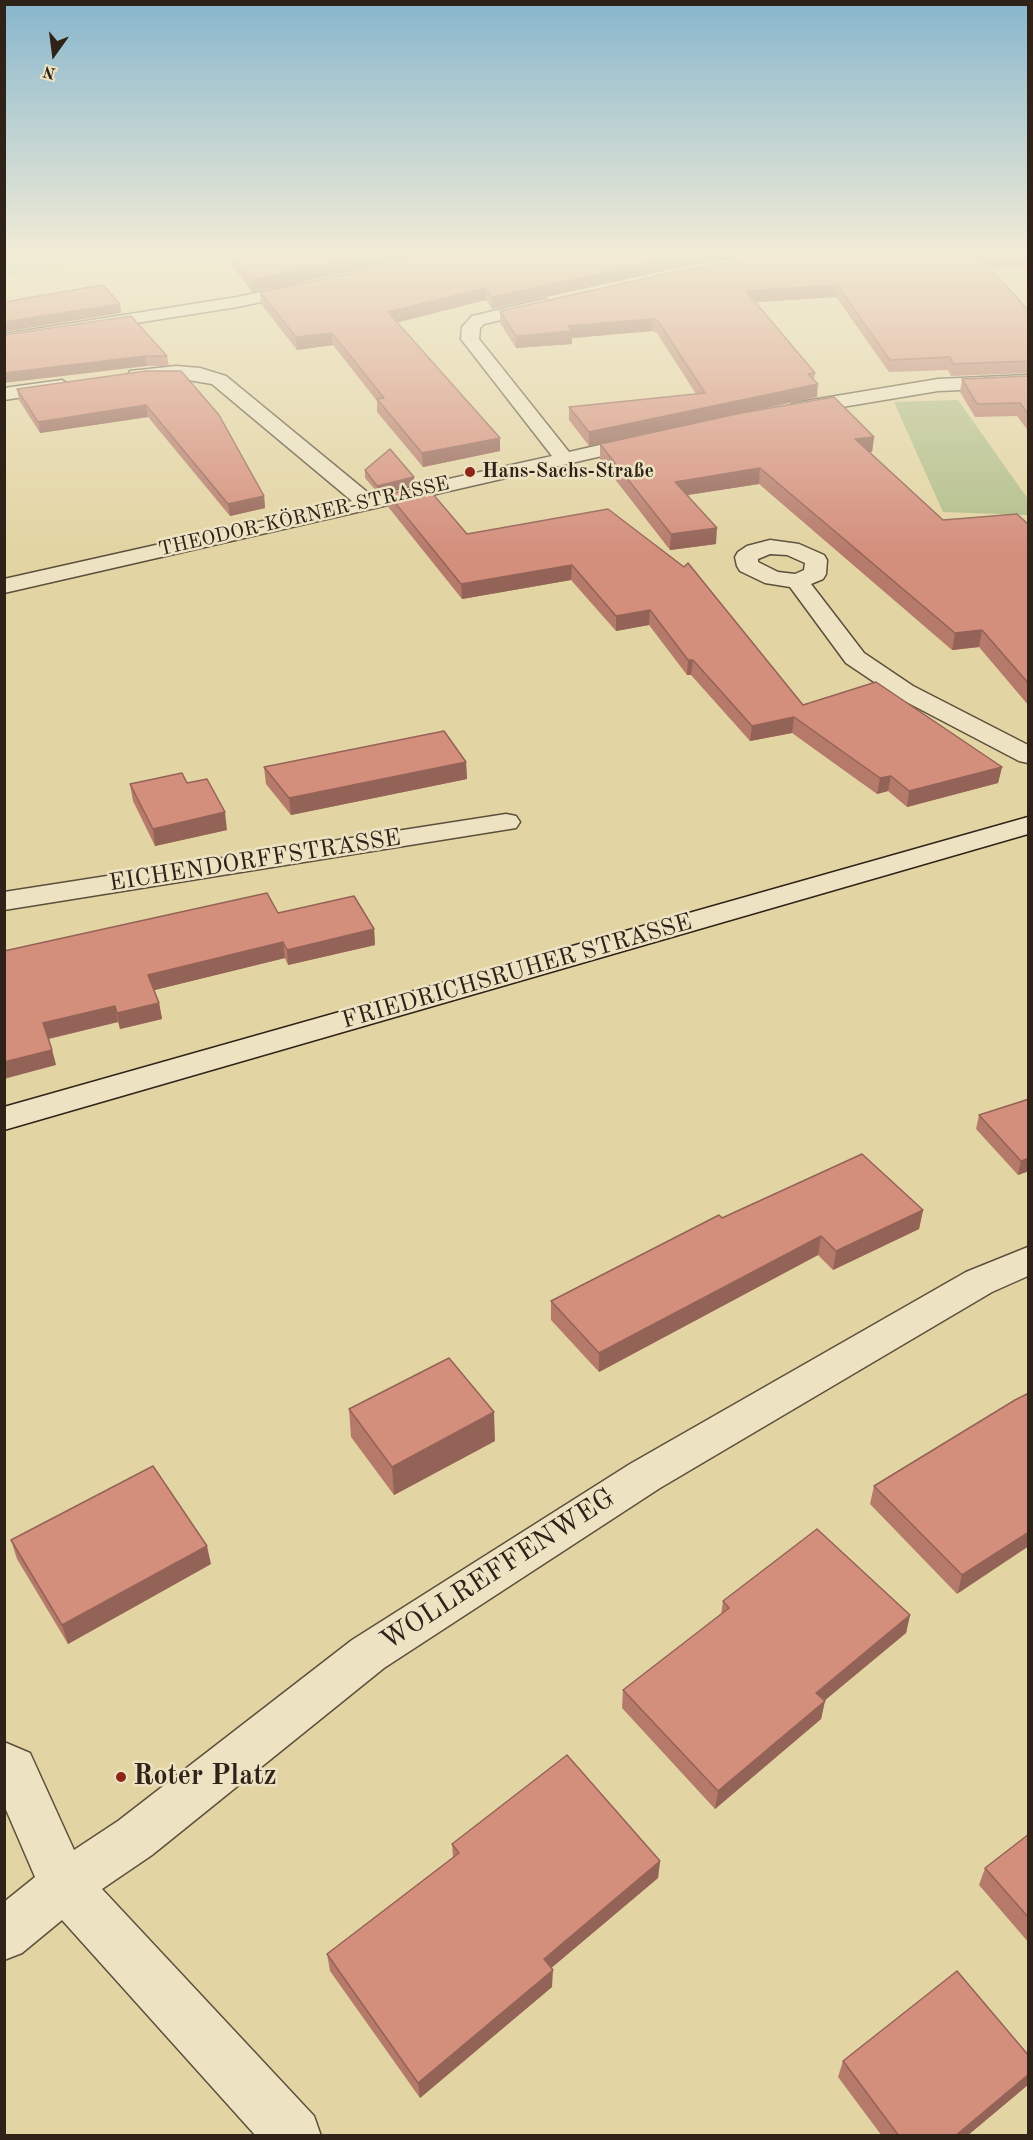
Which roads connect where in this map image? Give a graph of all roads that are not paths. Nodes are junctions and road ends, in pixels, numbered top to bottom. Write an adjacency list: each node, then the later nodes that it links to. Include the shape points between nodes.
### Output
1 (481, 353): 8 (street)
2 (114, 379): 9 (street, via 176,372 219,381)
3 (1029, 381): 6 (street, via 939,385)
4 (80, 383): 5 (street)
5 (4, 394)
6 (773, 413)
7 (657, 438): 8 (street, THEODOR-KÖRNER-STRASSE)
8 (564, 458): 9 (street, THEODOR-KÖRNER-STRASSE)
9 (366, 502): 11 (street, THEODOR-KÖRNER-STRASSE)
10 (797, 581): 12 (street, via 855,658 904,691)
11 (4, 586)
12 (1029, 755)
13 (506, 822): 15 (street, EICHENDORFFSTRASSE)
14 (1029, 825): 16 (street, FRIEDRICHSRUHER STRASSE)
15 (4, 901)
16 (4, 1119)
17 (1029, 1261): 19 (street, WOLLREFFENWEG, via 979,1282 645,1476 378,1648 135,1838)
18 (4, 1764): 19 (street, via 13,1769)
19 (64, 1885): 20 (street, WOLLREFFENWEG); 21 (street)
20 (4, 1935)
21 (294, 2136)

